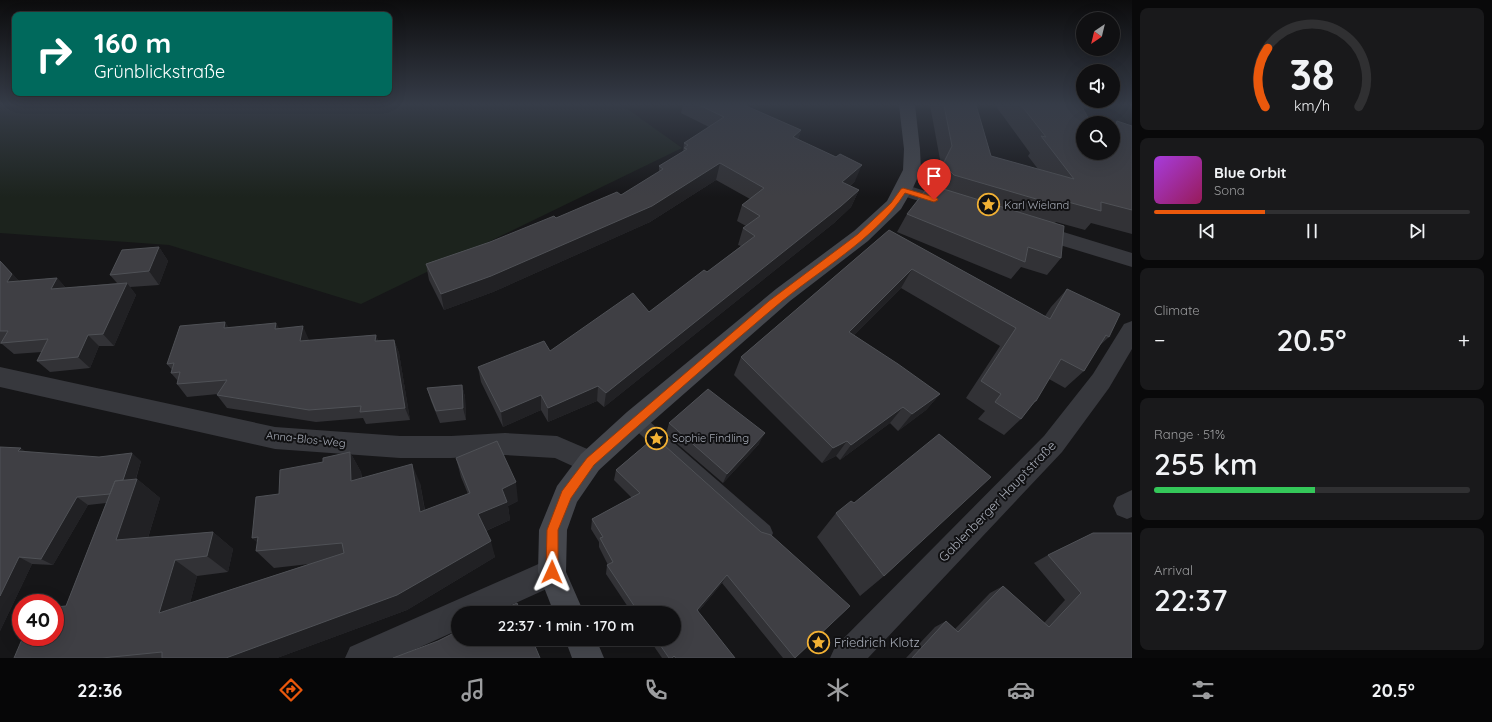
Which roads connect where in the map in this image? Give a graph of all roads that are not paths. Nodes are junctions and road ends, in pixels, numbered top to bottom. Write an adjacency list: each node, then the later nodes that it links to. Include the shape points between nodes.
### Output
1 (910, 136): 2 (street, via 912,170)
2 (903, 190): 3 (street); 8 (street, via 894,205 861,236 783,295)
3 (965, 209)
4 (1018, 225): 5 (street)
5 (1132, 260)
6 (1132, 330): 18 (street, Gablenberger Hauptstraße, via 1101,381 1053,444)
7 (0, 377): 9 (street, Anna-Blos-Weg, via 275,438 400,447 505,444 556,447)
8 (636, 420): 9 (street); 10 (lane)
9 (590, 462): 11 (street, via 566,494 553,530)
10 (763, 533)
11 (552, 572): 12 (street); 13 (street)
12 (477, 606)
13 (565, 606)
14 (451, 618): 16 (street)
15 (583, 646): 17 (street)
16 (362, 658)
17 (588, 658)
18 (846, 658)

